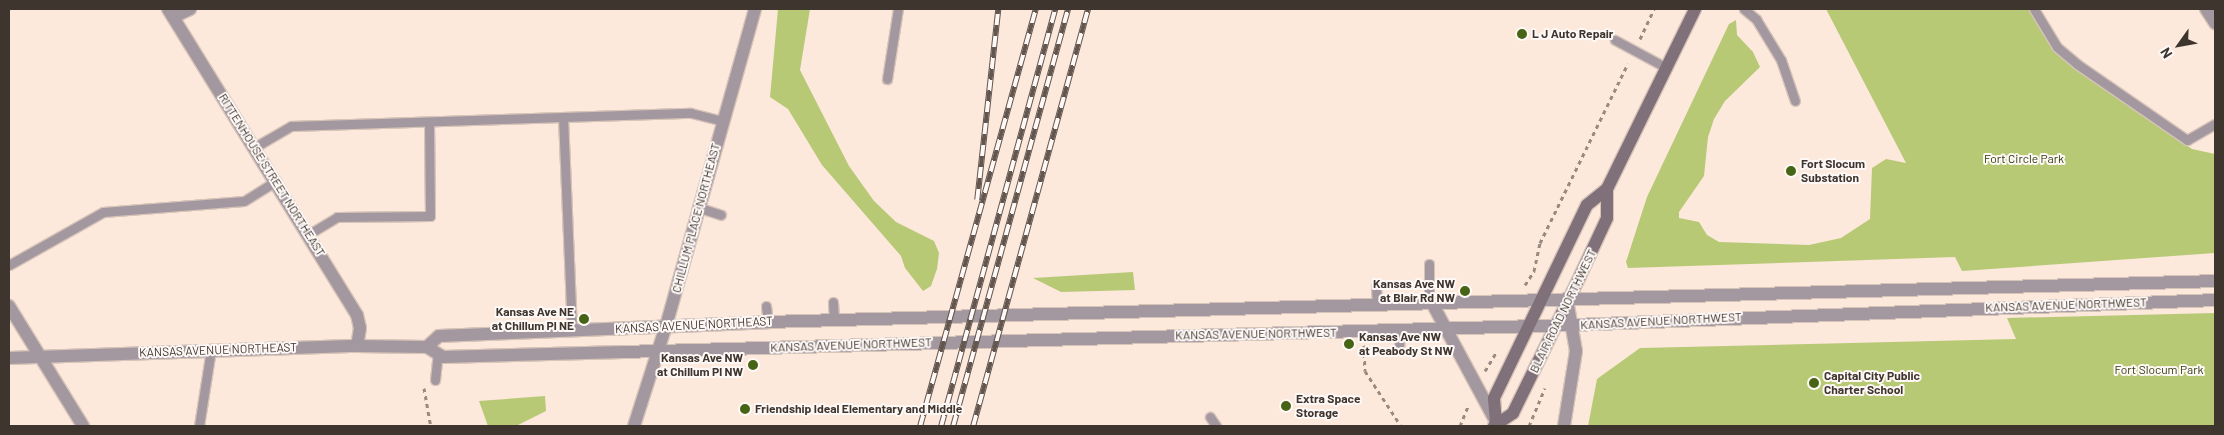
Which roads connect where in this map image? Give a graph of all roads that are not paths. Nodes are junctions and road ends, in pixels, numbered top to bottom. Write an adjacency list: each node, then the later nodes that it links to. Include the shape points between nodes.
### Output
1 (190, 9): 7 (street)
2 (755, 9): 13 (street, CHILLUM PLACE NORTHEAST)
3 (898, 9): 10 (lane)
4 (1695, 9): 9 (main road, BLAIR ROAD NORTHWEST)
5 (1744, 9): 11 (lane, via 1756,20 1781,60)
6 (2034, 9): 15 (lane, via 2057,47 2187,140)
7 (171, 13): 16 (street, RITTENHOUSE STREET NORTHEAST)
8 (1615, 40): 9 (lane)
9 (1667, 68): 18 (main road, BLAIR ROAD NORTHWEST)
10 (886, 79)
11 (1795, 101)
12 (563, 117): 13 (lane, via 691,113); 14 (lane); 43 (lane)
13 (722, 121): 19 (street, CHILLUM PLACE NORTHEAST)
14 (429, 122): 16 (lane, via 291,126); 21 (lane, via 430,216 337,217)
15 (2215, 124)
16 (255, 147): 17 (street, RITTENHOUSE STREET NORTHEAST)
17 (276, 182): 21 (street, RITTENHOUSE STREET NORTHEAST); 23 (lane, via 244,201 103,212)
18 (1607, 189): 26 (main road, BLAIR ROAD NORTHWEST, via 1587,205); 27 (main road, BLAIR ROAD NORTHWEST, via 1607,218)
19 (697, 207): 20 (lane); 40 (street, CHILLUM PLACE NORTHEAST)
20 (721, 214)
21 (309, 234): 44 (street, RITTENHOUSE STREET NORTHEAST, via 357,315 360,328)
22 (1429, 264): 30 (lane)
23 (9, 265)
24 (2215, 281): 27 (street, KANSAS AVENUE NORTHWEST)
25 (1376, 286): 31 (lane)
26 (1541, 300): 27 (street, KANSAS AVENUE NORTHWEST); 30 (street, KANSAS AVENUE NORTHWEST); 38 (main road, BLAIR ROAD NORTHWEST)
27 (1568, 300): 37 (main road, BLAIR ROAD NORTHWEST); 39 (street)
28 (2215, 300): 39 (street, KANSAS AVENUE NORTHWEST)
29 (833, 302): 35 (lane)
30 (1430, 303): 31 (street, KANSAS AVENUE NORTHWEST); 41 (street)
31 (1377, 304): 34 (street, KANSAS AVENUE NORTHWEST)
32 (9, 306): 49 (street)
33 (766, 306): 36 (lane)
34 (965, 315): 35 (street, KANSAS AVENUE NORTHEAST)
35 (834, 320): 36 (street, KANSAS AVENUE NORTHEAST)
36 (768, 322): 40 (street, KANSAS AVENUE NORTHEAST)
37 (1557, 324): 38 (street, KANSAS AVENUE NORTHWEST); 39 (street, KANSAS AVENUE NORTHWEST); 53 (main road, BLAIR ROAD NORTHWEST, via 1513,413)
38 (1529, 325): 41 (street, KANSAS AVENUE NORTHWEST); 53 (main road, BLAIR ROAD NORTHWEST, via 1494,398)
39 (1574, 325): 58 (street, via 1576,351)
40 (666, 326): 43 (street, KANSAS AVENUE NORTHEAST); 48 (street, CHILLUM PLACE NORTHEAST)
41 (1445, 328): 42 (street, KANSAS AVENUE NORTHWEST); 53 (street)
42 (1400, 330): 46 (lane); 48 (street, KANSAS AVENUE NORTHWEST)
43 (572, 331): 47 (street, KANSAS AVENUE NORTHEAST, via 439,336)
44 (357, 346): 45 (street, KANSAS AVENUE NORTHEAST); 47 (street, KANSAS AVENUE NORTHEAST)
45 (211, 349): 49 (street, KANSAS AVENUE NORTHEAST); 55 (lane)
46 (1400, 349)
47 (433, 350): 48 (street, KANSAS AVENUE NORTHEAST, via 443,357); 51 (lane)
48 (657, 351): 56 (street, CHILLUM PLACE NORTHEAST)
49 (41, 357): 50 (street, KANSAS AVENUE NORTHEAST); 54 (street)
50 (9, 358)
51 (435, 380)
52 (1210, 417): 57 (lane)
53 (1496, 425)
54 (83, 426)
55 (199, 426)
56 (634, 426)
57 (1216, 426)
58 (1564, 426)

